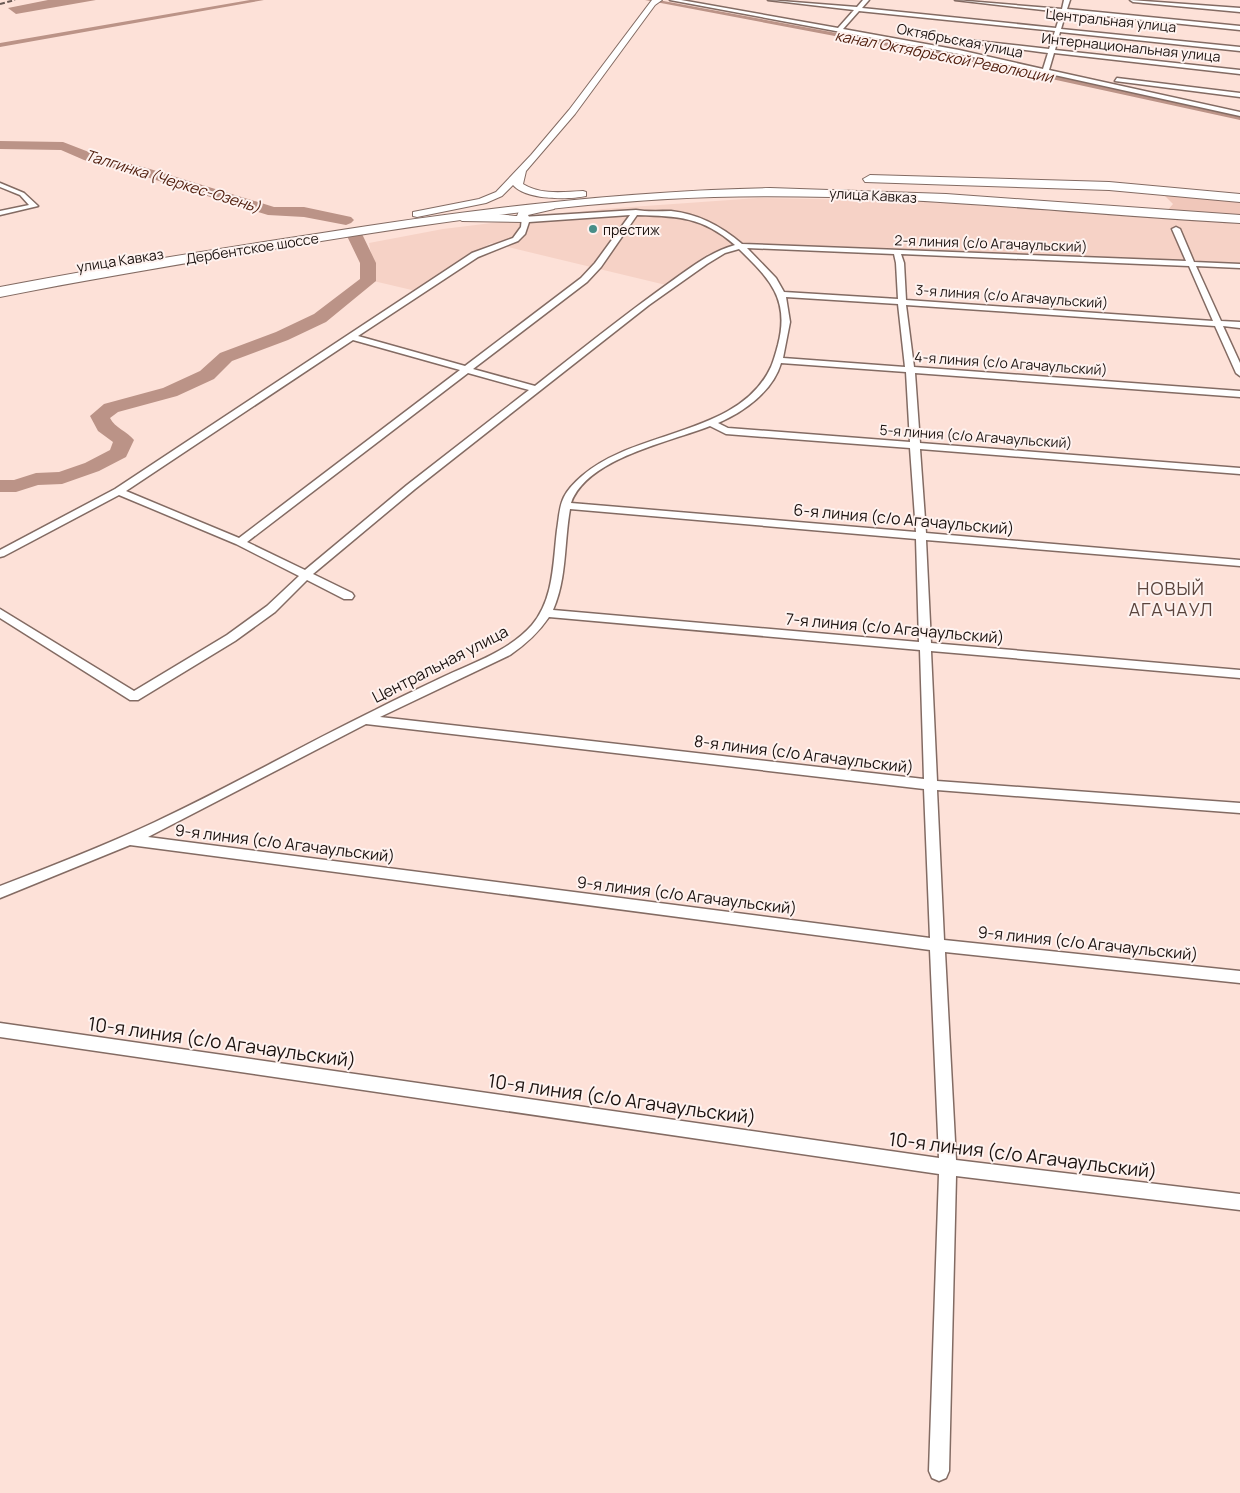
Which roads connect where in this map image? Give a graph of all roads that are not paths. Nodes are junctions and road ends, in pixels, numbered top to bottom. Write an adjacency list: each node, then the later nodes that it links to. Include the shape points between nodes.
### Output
1 (673, 0): 12 (street, Октябрьская улица)
2 (771, 0): 8 (street, Центральная улица)
3 (866, 0): 8 (street)
4 (958, 0): 10 (street)
5 (1067, 0): 10 (street)
6 (1133, 0): 9 (street)
7 (656, 1): 22 (main road, via 577,105)
8 (859, 8): 12 (street); 13 (street, Центральная улица)
9 (1240, 10)
10 (1064, 11): 11 (street); 13 (street)
11 (1240, 28)
12 (839, 30): 17 (street, Октябрьская улица)
13 (1058, 30): 15 (street, Центральная улица); 16 (street)
14 (959, 40): 16 (street, Интернациональная улица)
15 (1240, 49)
16 (1051, 50): 17 (street); 18 (street, Интернациональная улица)
17 (1046, 70): 19 (street, Октябрьская улица)
18 (1240, 72)
19 (1082, 80): 20 (street, via 1102,78); 21 (street, Октябрьская улица)
20 (1240, 95)
21 (1240, 114)
22 (521, 171): 27 (main road, via 518,185 527,191); 33 (main road, via 499,194 482,201)
23 (861, 179): 25 (highway)
24 (832, 180): 27 (highway, via 676,185)
25 (1033, 184): 28 (highway, via 1109,186); 29 (highway, via 1143,192 1164,202 1162,206 1149,210)
26 (0, 185): 32 (street, via 22,194 34,206)
27 (584, 197): 29 (highway, улица Кавказ, via 847,193); 30 (highway, улица Кавказ); 33 (highway, улица Кавказ); 34 (main road, via 523,213)
28 (1240, 198)
29 (1030, 205): 35 (highway, улица Кавказ)
30 (506, 209): 36 (highway, Дербентское шоссе)
31 (636, 212): 34 (street, Центральная улица, via 593,212); 38 (street, Центральная улица, via 694,217); 51 (street, via 584,280)
32 (0, 213)
33 (417, 214): 42 (highway, улица Кавказ)
34 (525, 219): 36 (main road, via 470,217); 48 (street, via 526,228 515,239 475,255)
35 (1240, 219)
36 (393, 225): 43 (highway, Дербентское шоссе, via 105,271)
37 (1176, 229): 40 (street)
38 (741, 246): 39 (street, 2-я линия (с/о Агачаульский)); 44 (street, Центральная улица, via 770,274); 53 (street, via 722,251 704,262)
39 (897, 252): 40 (street, 2-я линия (с/о Агачаульский)); 45 (street)
40 (1191, 263): 41 (street, 2-я линия (с/о Агачаульский)); 46 (street)
41 (1240, 266)
42 (9, 276)
43 (0, 292)
44 (782, 294): 45 (street, 3-я линия (с/о Агачаульский)); 49 (street, Центральная улица, via 787,316)
45 (902, 302): 46 (street, 3-я линия (с/о Агачаульский)); 50 (street)
46 (1218, 324): 47 (street, 3-я линия (с/о Агачаульский)); 52 (street)
47 (1240, 325)
48 (352, 336): 51 (street); 58 (street)
49 (779, 360): 50 (street, 4-я линия (с/о Агачаульский)); 55 (street, Центральная улица, via 769,380 752,399 731,414)
50 (910, 369): 54 (street, 4-я линия (с/о Агачаульский)); 56 (street)
51 (464, 370): 53 (street); 61 (street)
52 (1240, 373)
53 (536, 389): 64 (street)
54 (1240, 394)
55 (712, 422): 56 (street, 5-я линия (с/о Агачаульский), via 726,431); 59 (street, Центральная улица, via 618,456 573,490)
56 (914, 445): 57 (street, 5-я линия (с/о Агачаульский)); 60 (street)
57 (1240, 471)
58 (119, 491): 61 (street); 62 (street)
59 (565, 506): 60 (street, 6-я линия (с/о Агачаульский)); 67 (street, Центральная улица, via 556,590)
60 (921, 535): 63 (street, 6-я линия (с/о Агачаульский)); 68 (street)
61 (240, 542): 64 (street)
62 (0, 554)
63 (1240, 563)
64 (306, 575): 65 (street); 66 (street, via 272,608 231,638 134,698)
65 (348, 596)
66 (0, 613)
67 (547, 613): 68 (street, 7-я линия (с/о Агачаульский)); 70 (street, Центральная улица, via 523,640 487,662)
68 (927, 647): 69 (street, 7-я линия (с/о Агачаульский)); 71 (street)
69 (1240, 674)
70 (365, 720): 71 (street, 8-я линия (с/о Агачаульский)); 73 (street, Центральная улица)
71 (931, 784): 72 (street, 8-я линия (с/о Агачаульский)); 75 (street)
72 (1240, 808)
73 (130, 840): 74 (street, Центральная улица); 75 (street, 9-я линия (с/о Агачаульский))
74 (0, 892)
75 (937, 945): 76 (street, 9-я линия (с/о Агачаульский)); 78 (street)
76 (1240, 977)
77 (0, 1030): 78 (street, 10-я линия (с/о Агачаульский))
78 (948, 1166): 79 (street, 10-я линия (с/о Агачаульский)); 80 (street)
79 (1240, 1202)
80 (939, 1471)

